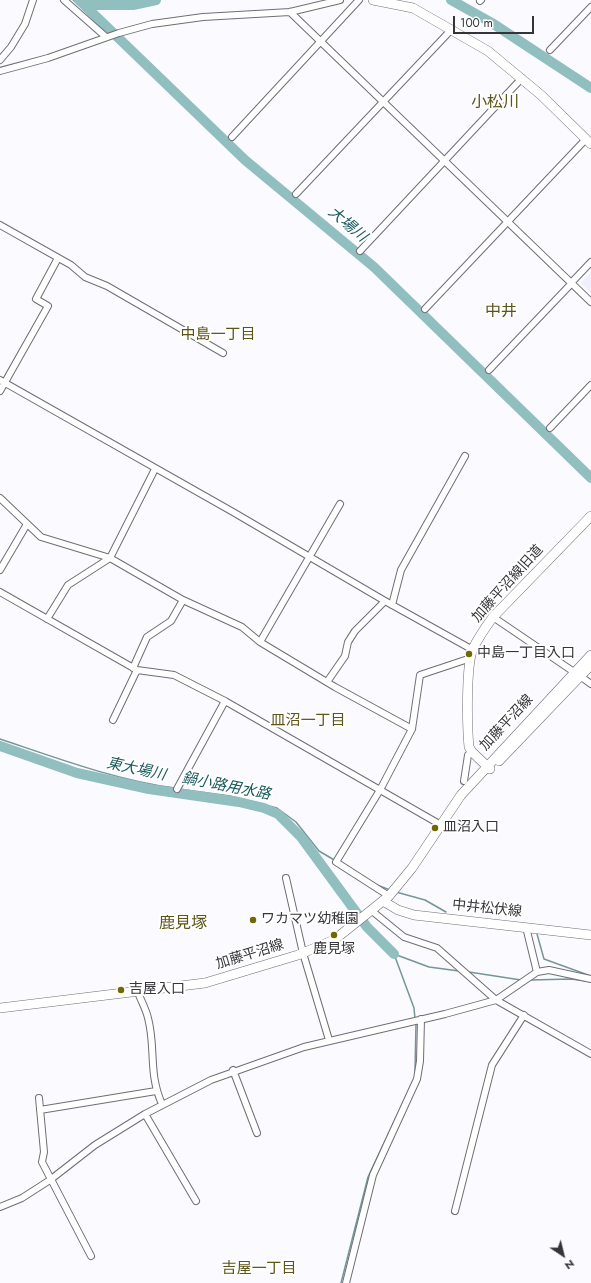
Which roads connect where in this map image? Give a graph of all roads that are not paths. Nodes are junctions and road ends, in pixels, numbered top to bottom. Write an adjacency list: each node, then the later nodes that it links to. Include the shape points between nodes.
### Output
1 (33, 0): 12 (street, via 25,24 11,48)
2 (64, 0): 9 (street)
3 (340, 0): 7 (street)
4 (359, 0): 10 (street)
5 (373, 0): 8 (main road, via 412,8)
6 (591, 7): 11 (street)
7 (290, 12): 9 (street, via 197,18 152,24); 10 (street)
8 (452, 29): 14 (main road, via 488,51); 15 (street)
9 (106, 37): 13 (street, via 48,58)
10 (321, 42): 15 (street); 16 (street)
11 (550, 50)
12 (0, 60)
13 (0, 71)
14 (522, 78): 17 (main road); 18 (street)
15 (383, 102): 18 (street); 19 (street)
16 (232, 136)
17 (589, 141): 20 (street)
18 (444, 162): 20 (street); 22 (street)
19 (296, 194)
20 (507, 222): 25 (street); 27 (street)
21 (0, 225): 23 (street)
22 (360, 251)
23 (58, 258): 28 (street, via 85,277 107,286); 30 (street, via 36,299 48,306)
24 (591, 262): 25 (street)
25 (571, 283): 26 (street); 29 (street)
26 (591, 302)
27 (425, 309)
28 (223, 353)
29 (490, 370)
30 (2, 381): 32 (street); 35 (street)
31 (591, 385): 33 (street)
32 (0, 391)
33 (550, 428)
34 (465, 456): 46 (street, via 401,570)
35 (155, 469): 40 (street); 41 (street)
36 (0, 498): 39 (street)
37 (340, 504): 40 (street)
38 (591, 516): 47 (main road, 加藤平沼線旧道)
39 (27, 524): 41 (street, via 41,537); 42 (street)
40 (308, 557): 45 (street); 49 (street)
41 (110, 558): 44 (street); 48 (street, via 68,585)
42 (0, 570)
43 (0, 592): 48 (street)
44 (183, 600): 49 (street, via 242,627); 53 (street, via 171,621 147,637)
45 (385, 601): 46 (street); 55 (street, via 355,631 348,642 345,656)
46 (392, 605): 50 (street)
47 (494, 618): 50 (main road, 加藤平沼線旧道, via 481,634); 54 (street)
48 (47, 619): 53 (street)
49 (260, 642): 55 (street)
50 (472, 654): 59 (street, via 420,675); 60 (main road, 加藤平沼線旧道, via 468,738)
51 (591, 655): 54 (main road, 加藤平沼線)
52 (591, 665): 54 (main road, 加藤平沼線)
53 (135, 669): 57 (street, via 174,675); 58 (street)
54 (577, 674): 56 (street); 61 (main road, 加藤平沼線)
55 (327, 682): 59 (street)
56 (591, 684)
57 (225, 701): 63 (street); 64 (street)
58 (113, 720)
59 (412, 729): 64 (street)
60 (472, 752): 61 (main road); 62 (street, via 468,755)
61 (488, 768): 65 (main road, 加藤平沼線, via 461,795)
62 (464, 781)
63 (177, 789)
64 (380, 790): 65 (street); 67 (street, via 336,862)
65 (441, 825): 67 (main road, 加藤平沼線, via 412,868)
66 (286, 878): 71 (street)
67 (386, 899): 68 (main road, 加藤平沼線); 69 (main road, 中井松伏線, via 398,910 414,915)
68 (372, 911): 71 (main road, 加藤平沼線, via 334,940); 75 (street, via 404,937 438,948)
69 (526, 927): 70 (main road, 中井松伏線); 72 (street)
70 (591, 935)
71 (303, 953): 74 (main road, 加藤平沼線, via 220,980); 79 (street)
72 (537, 972): 73 (street, via 549,970); 75 (street)
73 (591, 979)
74 (138, 992): 76 (main road, 加藤平沼線); 82 (street, via 148,1018)
75 (496, 1000): 77 (street); 78 (street)
76 (0, 1008)
77 (524, 1015): 80 (street); 91 (street, via 492,1065)
78 (422, 1019): 79 (street); 93 (street, via 417,1079 373,1175)
79 (329, 1040): 81 (street)
80 (591, 1054)
81 (233, 1070): 84 (street); 87 (street)
82 (156, 1090): 84 (street); 85 (street)
83 (39, 1098): 85 (street)
84 (162, 1104): 86 (street)
85 (40, 1110): 88 (street, via 44,1152 42,1162)
86 (145, 1114): 88 (street, via 95,1145); 89 (street)
87 (257, 1133)
88 (50, 1180): 90 (street, via 22,1198); 92 (street)
89 (196, 1201)
90 (0, 1207)
91 (455, 1211)
92 (91, 1256)
93 (346, 1283)

